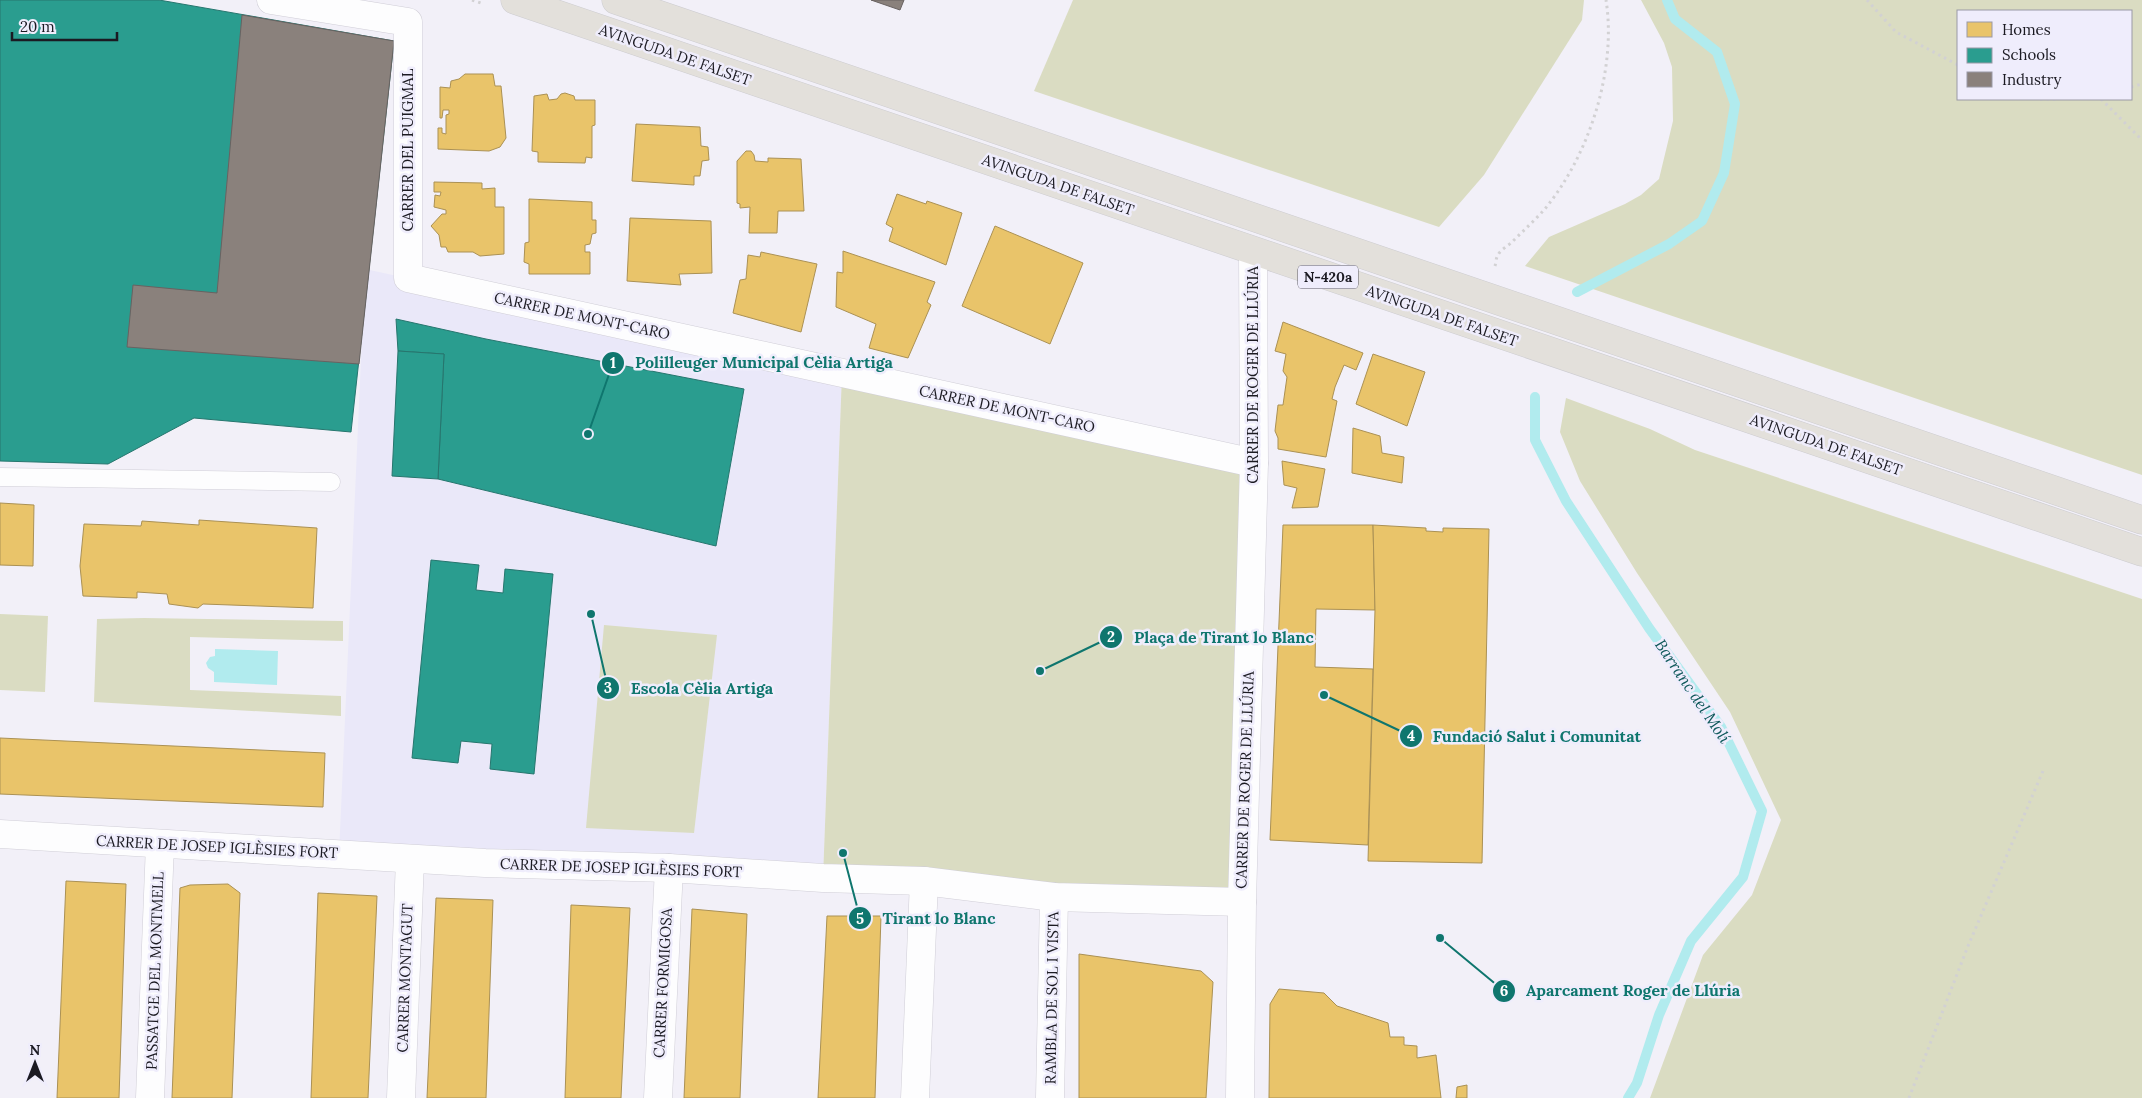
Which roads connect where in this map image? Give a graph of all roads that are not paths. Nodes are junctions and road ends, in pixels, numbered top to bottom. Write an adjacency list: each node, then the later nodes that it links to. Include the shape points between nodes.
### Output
1 (271, 0): 5 (street, CARRER DEL PUIGMAL, via 408,22)
2 (515, 0): 4 (main road, AVINGUDA DE FALSET / N-420a)
3 (616, 0): 9 (main road, AVINGUDA DE FALSET / N-420a)
4 (1253, 252): 6 (street, CARRER DE ROGER DE LLÚRIA); 10 (main road, AVINGUDA DE FALSET / N-420a)
5 (408, 278): 6 (street, CARRER DE MONT-CARO)
6 (1254, 463): 17 (street, CARRER DE ROGER DE LLÚRIA)
7 (0, 478): 8 (lane)
8 (331, 482)
9 (2142, 520)
10 (2142, 552)
11 (0, 834): 12 (street, CARRER DE JOSEP IGLÈSIES FORT)
12 (160, 844): 13 (street, CARRER DE JOSEP IGLÈSIES FORT); 18 (street, PASSATGE DEL MONTMELL)
13 (410, 858): 14 (street, CARRER DE JOSEP IGLÈSIES FORT); 19 (street, CARRER MONTAGUT)
14 (669, 868): 15 (street, CARRER DE JOSEP IGLÈSIES FORT); 20 (street, CARRER FORMIGOSA)
15 (924, 881): 16 (street, CARRER DE JOSEP IGLÈSIES FORT); 21 (street)
16 (1054, 897): 17 (street, CARRER DE JOSEP IGLÈSIES FORT); 22 (street, RAMBLA DE SOL I VISTA)
17 (1242, 902): 23 (street, CARRER DE ROGER DE LLÚRIA)
18 (150, 1098)
19 (401, 1098)
20 (658, 1098)
21 (915, 1098)
22 (1050, 1098)
23 (1240, 1098)

